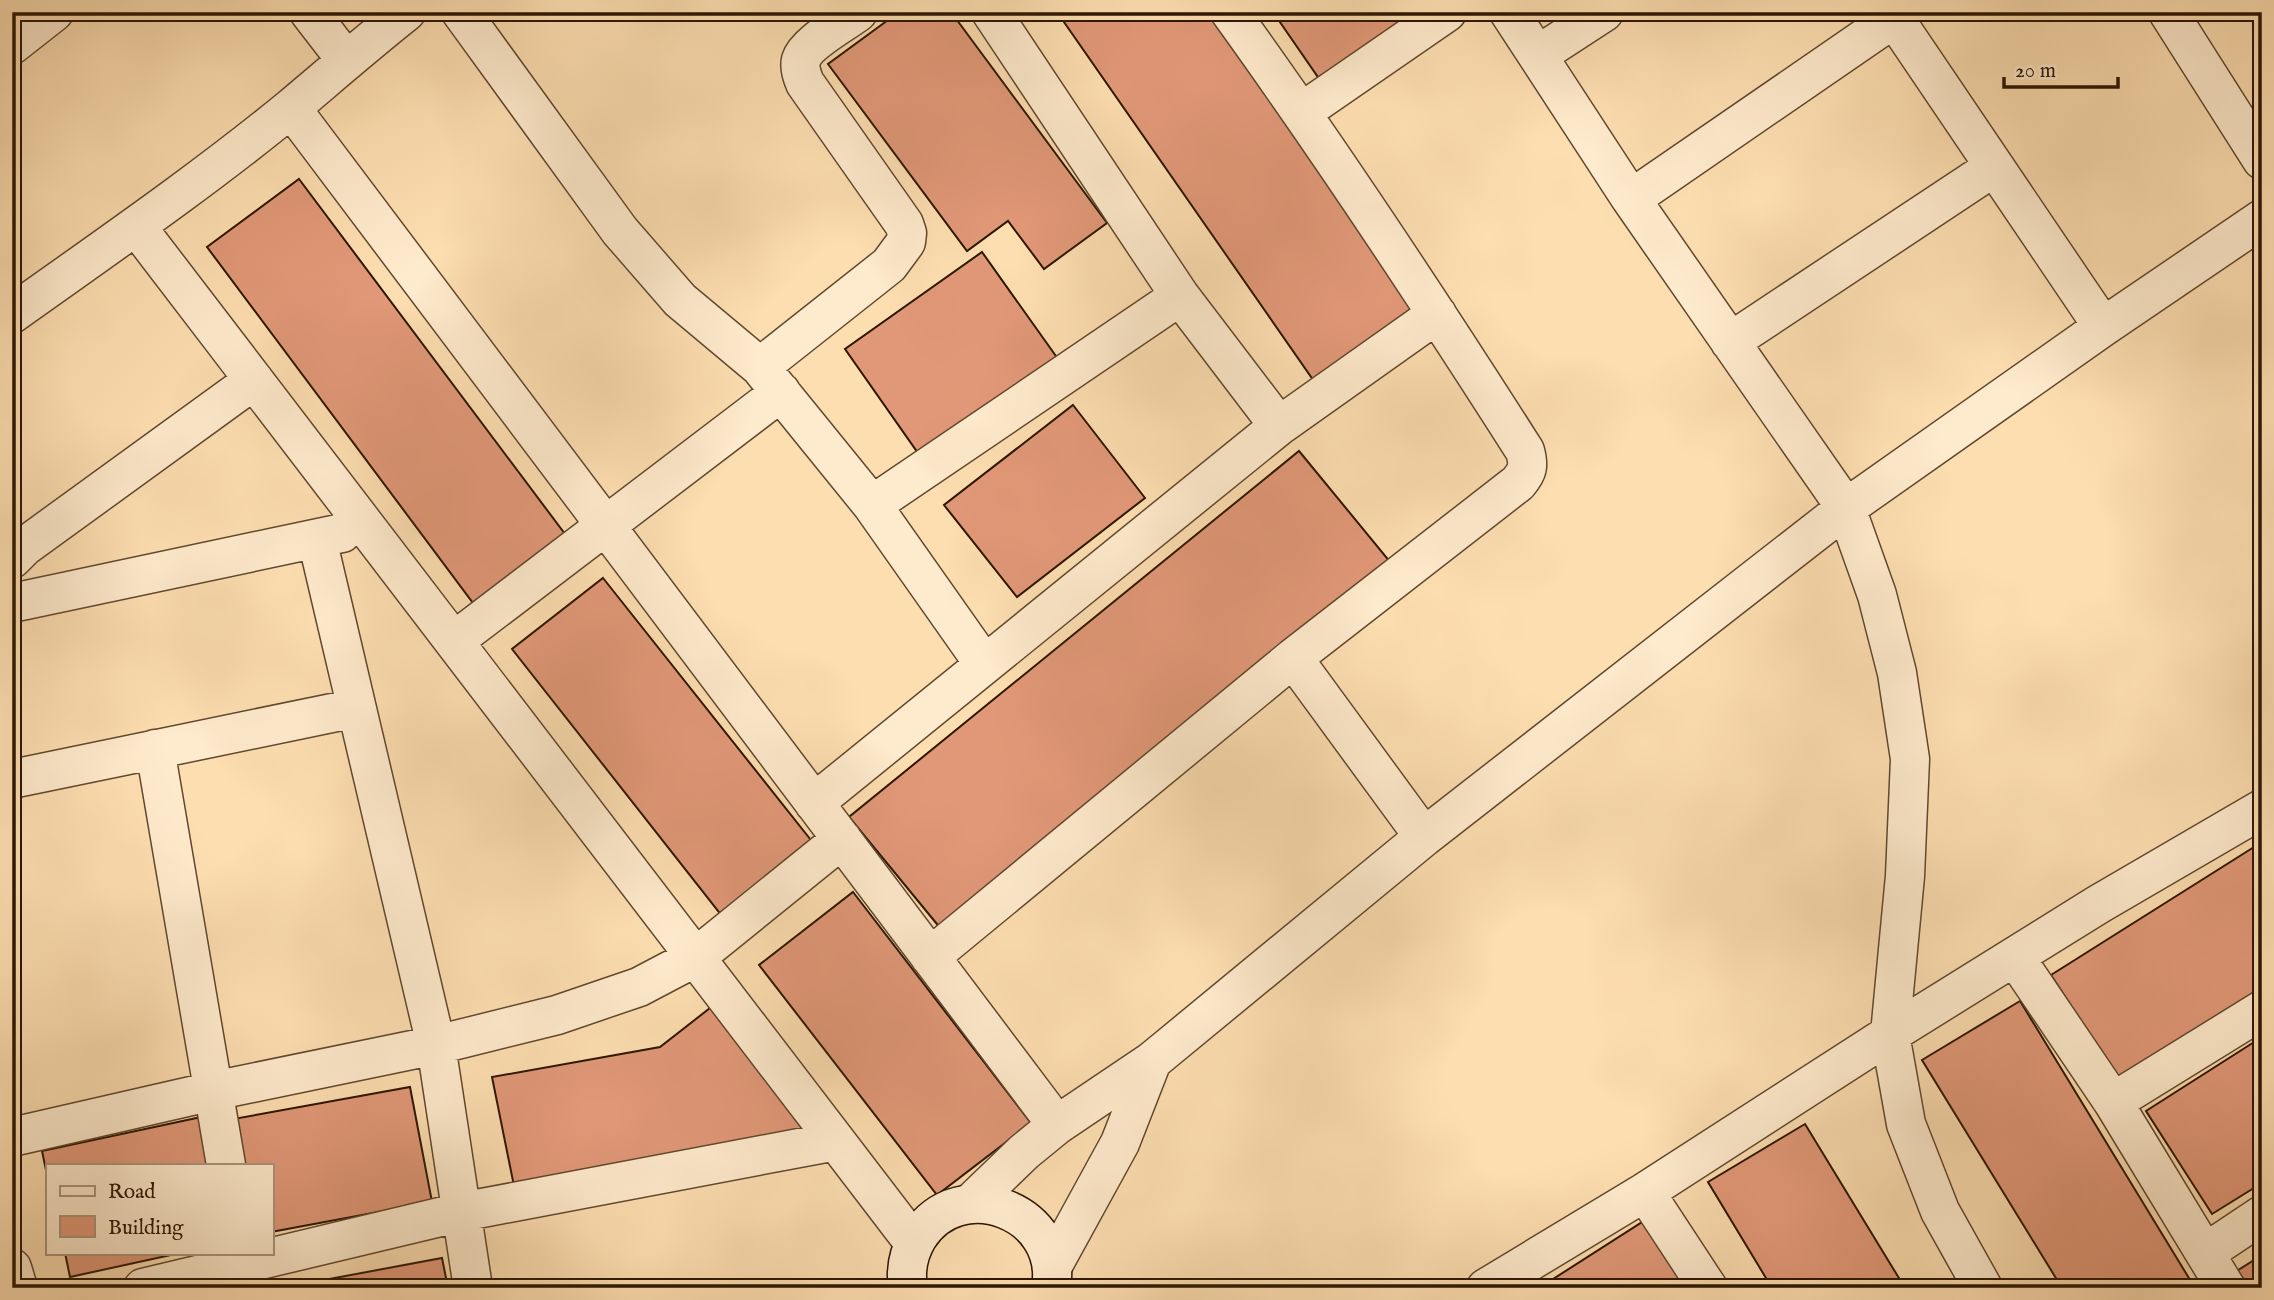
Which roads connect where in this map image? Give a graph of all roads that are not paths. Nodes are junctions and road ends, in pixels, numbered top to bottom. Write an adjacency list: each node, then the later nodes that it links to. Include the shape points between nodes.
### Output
1 (54, 12): 13 (street)
2 (309, 12): 15 (street)
3 (406, 12): 15 (street)
4 (461, 12): 29 (street, via 620,231 680,300)
5 (858, 12): 29 (street, via 807,51 801,72 904,224 906,242 889,265)
6 (991, 12): 24 (street)
7 (1230, 12): 17 (street)
8 (1447, 12): 17 (street)
9 (1509, 12): 14 (street)
10 (1604, 12): 14 (street)
11 (2168, 12): 18 (street)
12 (1892, 15): 20 (street); 21 (street)
13 (12, 45)
14 (1538, 55): 21 (street)
15 (346, 60): 16 (street)
16 (291, 108): 23 (street); 34 (street)
17 (1302, 112): 26 (street)
18 (2249, 113): 19 (street)
19 (2262, 160)
20 (1994, 167): 27 (street); 28 (street)
21 (1631, 199): 28 (street)
22 (2262, 219): 27 (street)
23 (136, 226): 25 (street); 30 (street)
24 (1180, 296): 31 (street); 32 (street)
25 (12, 314)
26 (1437, 314): 31 (street); 40 (street, via 1525,451 1527,472 1518,484)
27 (2103, 327): 33 (street)
28 (1730, 342): 33 (street)
29 (771, 379): 32 (street); 34 (street)
30 (254, 380): 35 (street); 37 (street)
31 (1279, 426): 41 (street)
32 (872, 505): 41 (street)
33 (1846, 508): 47 (street); 53 (street, via 1877,595 1897,673 1910,759)
34 (604, 524): 39 (street); 45 (street)
35 (368, 528): 36 (street); 39 (street)
36 (317, 539): 38 (street); 42 (street)
37 (12, 559)
38 (12, 603)
39 (454, 641): 49 (street)
40 (1293, 658): 47 (street); 50 (street)
41 (984, 664): 45 (street)
42 (356, 708): 43 (street); 54 (street)
43 (155, 749): 44 (street); 56 (street)
44 (12, 779)
45 (814, 803): 48 (street)
46 (2262, 809): 51 (street)
47 (1424, 837): 55 (street)
48 (842, 839): 49 (street); 50 (street)
49 (695, 957): 54 (street, via 639,987 569,1011); 60 (street)
50 (930, 957): 58 (street)
51 (2015, 957): 53 (street); 57 (street)
52 (2262, 1010): 57 (street)
53 (1890, 1034): 62 (street); 77 (street, via 1906,1124 1940,1211)
54 (436, 1045): 56 (street); 64 (street)
55 (1152, 1061): 58 (street); 70 (street, via 1120,1143)
56 (213, 1091): 59 (street); 61 (street)
57 (2113, 1102): 67 (street)
58 (1057, 1125): 63 (street)
59 (12, 1137)
60 (836, 1141): 64 (street); 66 (street)
61 (226, 1164)
62 (1645, 1192): 75 (street); 76 (street)
63 (970, 1204): 66 (street, via 937,1216); 70 (street, via 992,1204 1014,1212 1032,1226 1045,1244)
64 (461, 1212): 69 (street); 74 (street)
65 (2262, 1215): 67 (street)
66 (915, 1243): 71 (street)
67 (2206, 1253): 78 (street)
68 (12, 1268): 72 (street)
69 (243, 1268): 73 (street)
70 (1052, 1282)
71 (903, 1286)
72 (18, 1288)
73 (143, 1288)
74 (473, 1288)
75 (1486, 1288)
76 (1708, 1288)
77 (1983, 1288)
78 (2226, 1288)

